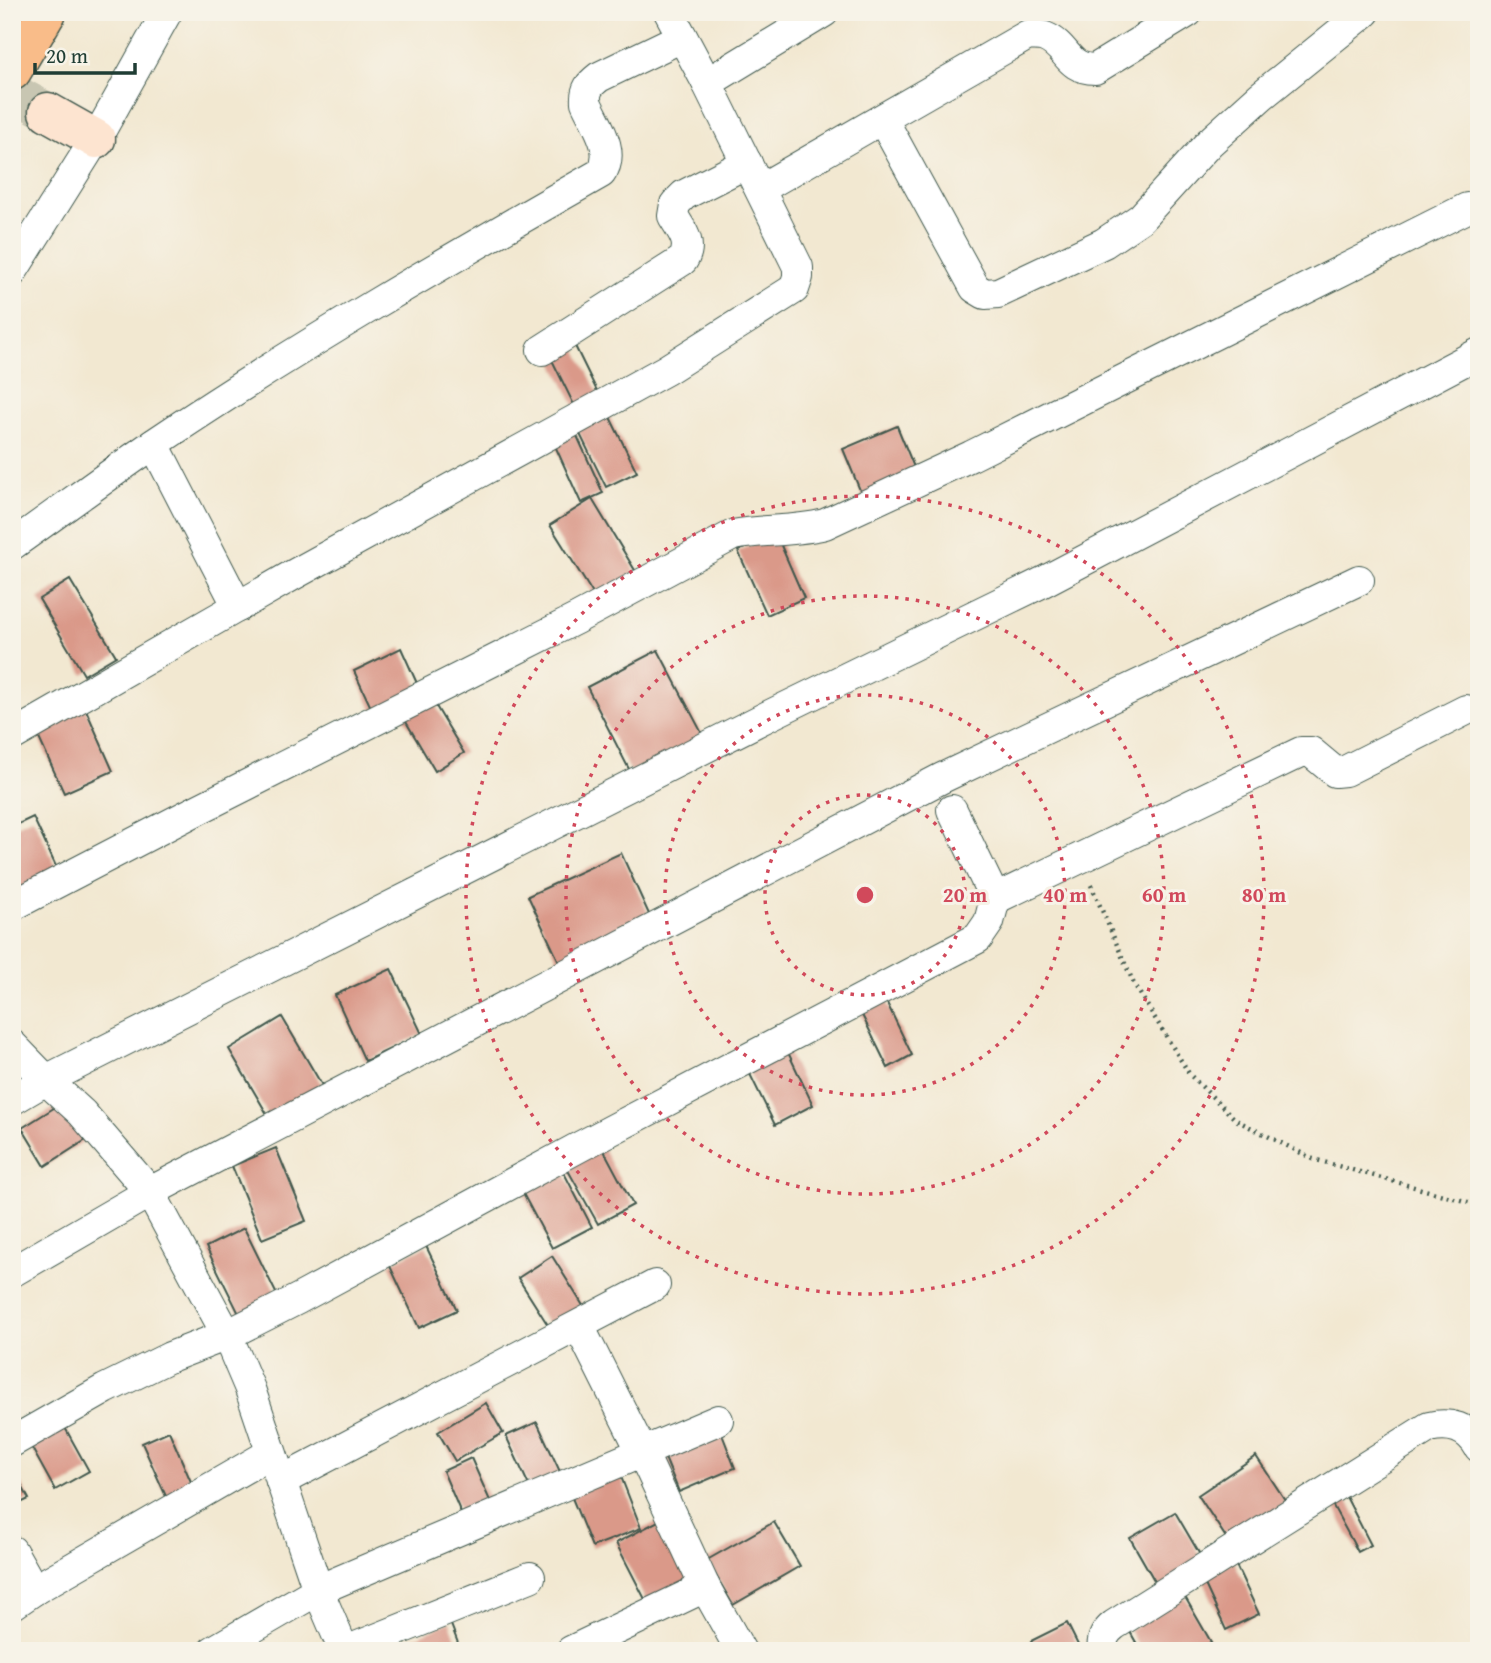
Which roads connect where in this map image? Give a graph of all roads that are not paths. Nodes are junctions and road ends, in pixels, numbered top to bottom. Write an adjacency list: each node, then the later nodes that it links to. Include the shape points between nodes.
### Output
1 (47, 12): 7 (highway)
2 (167, 12): 11 (street)
3 (824, 12): 8 (street)
4 (1188, 12): 10 (street, via 1095,69 1072,63 1044,37 1028,35)
5 (1365, 12): 10 (street, via 1210,142 1141,218 1104,243 998,293 985,294 975,288)
6 (675, 24): 8 (street); 17 (street, via 599,77 585,93 609,154 601,173 385,298)
7 (12, 71)
8 (707, 83): 12 (street)
9 (48, 112): 11 (street)
10 (883, 120): 12 (street)
11 (96, 139): 14 (street)
12 (753, 176): 15 (street, via 684,195 675,204 673,216 687,239 683,260); 20 (street, via 798,267 794,289 666,370)
13 (1467, 208): 25 (street, via 825,524 733,535)
14 (12, 272)
15 (542, 350)
16 (1479, 353): 27 (street, via 1041,583)
17 (154, 444): 18 (street); 20 (street)
18 (12, 545)
19 (1359, 580): 29 (street, via 942,778)
20 (239, 607): 22 (street)
21 (1466, 710): 24 (street, via 1345,771 1335,772 1311,752 1301,752)
22 (12, 736)
23 (952, 810): 24 (street)
24 (995, 899): 33 (street, via 989,922 978,938)
25 (12, 906)
26 (12, 1045): 27 (street)
27 (46, 1080): 28 (street); 29 (street, via 82,1113)
28 (12, 1100)
29 (150, 1192): 30 (street); 33 (street)
30 (12, 1272)
31 (656, 1285): 32 (street)
32 (579, 1326): 37 (street); 38 (street)
33 (227, 1335): 35 (street, via 127,1378); 38 (street)
34 (718, 1420): 37 (street)
35 (12, 1442)
36 (1479, 1447): 48 (street, via 1459,1427 1444,1423 1429,1427 1114,1625 1105,1632)
37 (642, 1452): 41 (street); 42 (street)
38 (276, 1467): 42 (street); 43 (street)
39 (12, 1551): 43 (street)
40 (530, 1577): 45 (street)
41 (705, 1587): 46 (street); 47 (street)
42 (318, 1590): 44 (street); 45 (street)
43 (23, 1598)
44 (213, 1651)
45 (345, 1651)
46 (571, 1651)
47 (741, 1651)
48 (1103, 1651)

